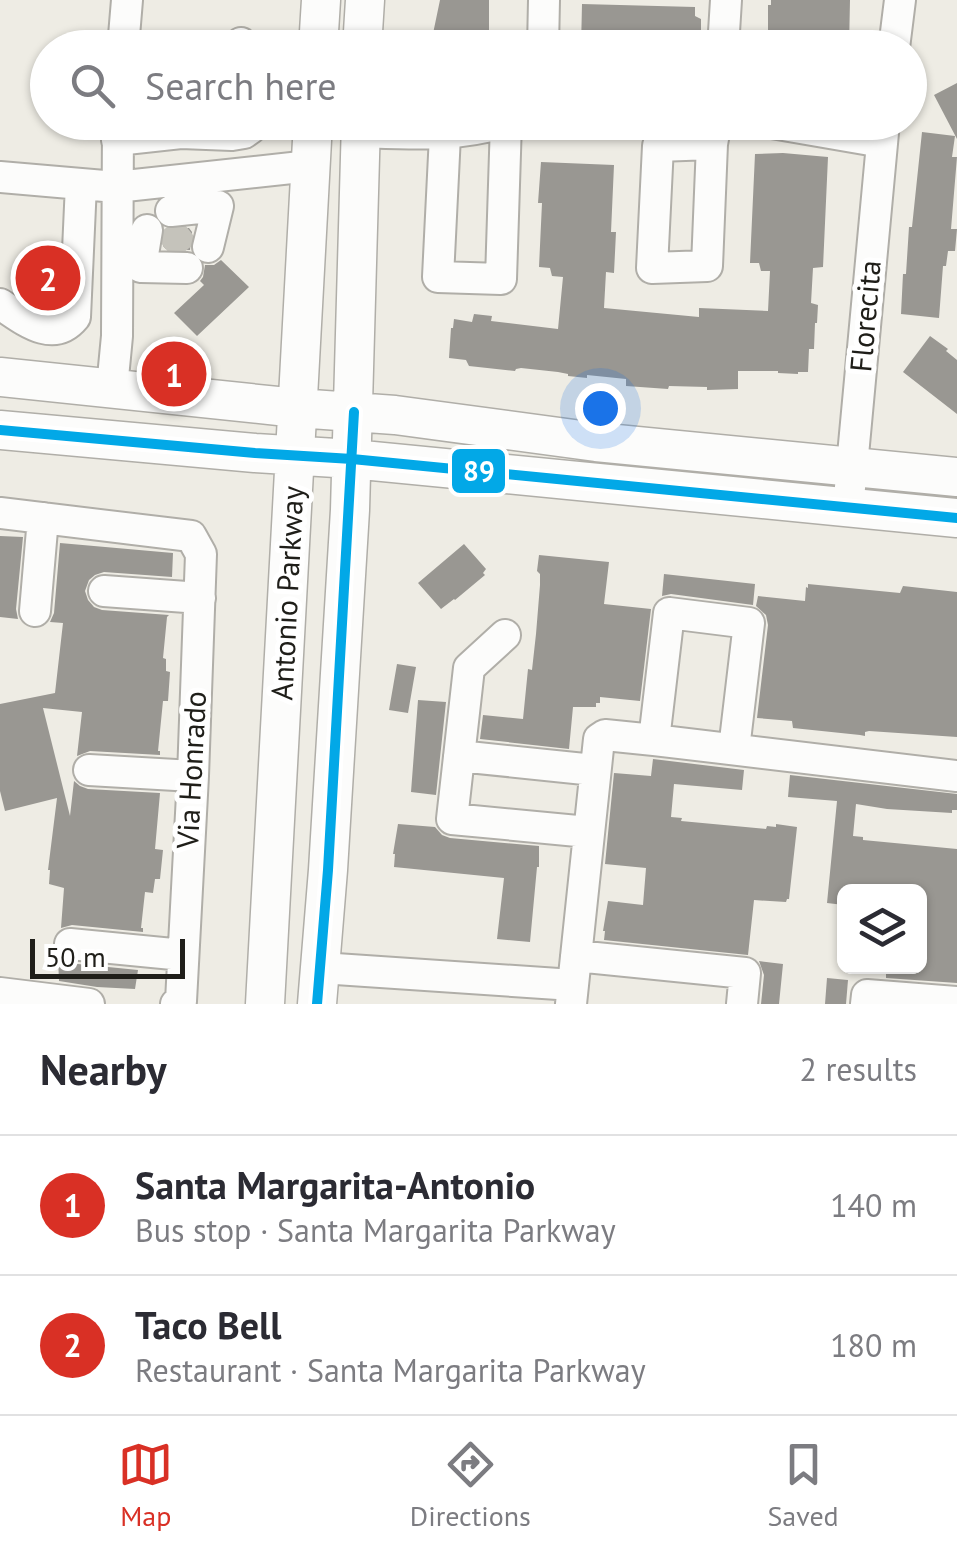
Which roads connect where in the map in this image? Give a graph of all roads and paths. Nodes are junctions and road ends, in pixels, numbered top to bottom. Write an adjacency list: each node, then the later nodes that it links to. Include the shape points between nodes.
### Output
1 (127, 0): 7 (street)
2 (321, 0): 8 (main road)
3 (365, 0): 9 (main road)
4 (544, 0): 10 (street)
5 (726, 0): 11 (street)
6 (900, 0): 12 (street)
7 (125, 30)
8 (319, 30)
9 (363, 30)
10 (543, 30)
11 (724, 30)
12 (896, 30)
13 (118, 140): 23 (street)
14 (312, 140): 19 (main road, Antonio Parkway)
15 (362, 140): 29 (main road, Antonio Parkway)
16 (445, 140): 17 (street, via 438,277 501,279)
17 (505, 140)
18 (881, 140): 33 (street, Florecita)
19 (310, 166): 20 (street); 28 (main road, Antonio Parkway)
20 (219, 175): 23 (street); 24 (street, via 218,206)
21 (0, 177): 22 (street)
22 (80, 184): 23 (street); 25 (street, via 75,318 64,327 39,328)
23 (116, 186): 24 (street)
24 (166, 247): 27 (street, via 118,336)
25 (0, 304)
26 (0, 376): 27 (main road)
27 (112, 388): 28 (main road)
28 (297, 408): 29 (main road); 31 (main road, Antonio Parkway)
29 (354, 412): 32 (main road, Antonio Parkway); 33 (main road)
30 (0, 430): 31 (main road)
31 (294, 456): 32 (main road); 59 (main road, Antonio Parkway)
32 (352, 459): 35 (main road); 54 (main road, Antonio Parkway)
33 (853, 467): 34 (main road); 35 (street, Florecita)
34 (957, 477)
35 (848, 508): 38 (main road)
36 (0, 513): 37 (street)
37 (43, 518): 40 (street, Via Honrado, via 190,536 201,554); 41 (street)
38 (957, 518)
39 (104, 591): 40 (street)
40 (200, 598): 48 (street, Via Honrado)
41 (35, 611)
42 (505, 635): 45 (street, via 469,668)
43 (654, 740): 44 (street); 44 (street, via 669,613 749,622); 47 (street, via 599,738)
44 (734, 749): 49 (street)
45 (459, 756): 47 (street); 50 (street, via 452,819)
46 (89, 770): 48 (street)
47 (594, 770): 50 (street)
48 (193, 776): 52 (street, Via Honrado)
49 (957, 776)
50 (588, 832): 53 (street)
51 (70, 944): 52 (street)
52 (183, 955): 58 (street, Via Honrado)
53 (573, 982): 54 (street); 60 (street, via 745,973)
54 (319, 986)
55 (0, 993): 57 (street)
56 (957, 1002): 61 (street, via 867,995)
57 (89, 1004)
58 (176, 1004)
59 (265, 1004)
60 (742, 1004)
61 (866, 1004)

